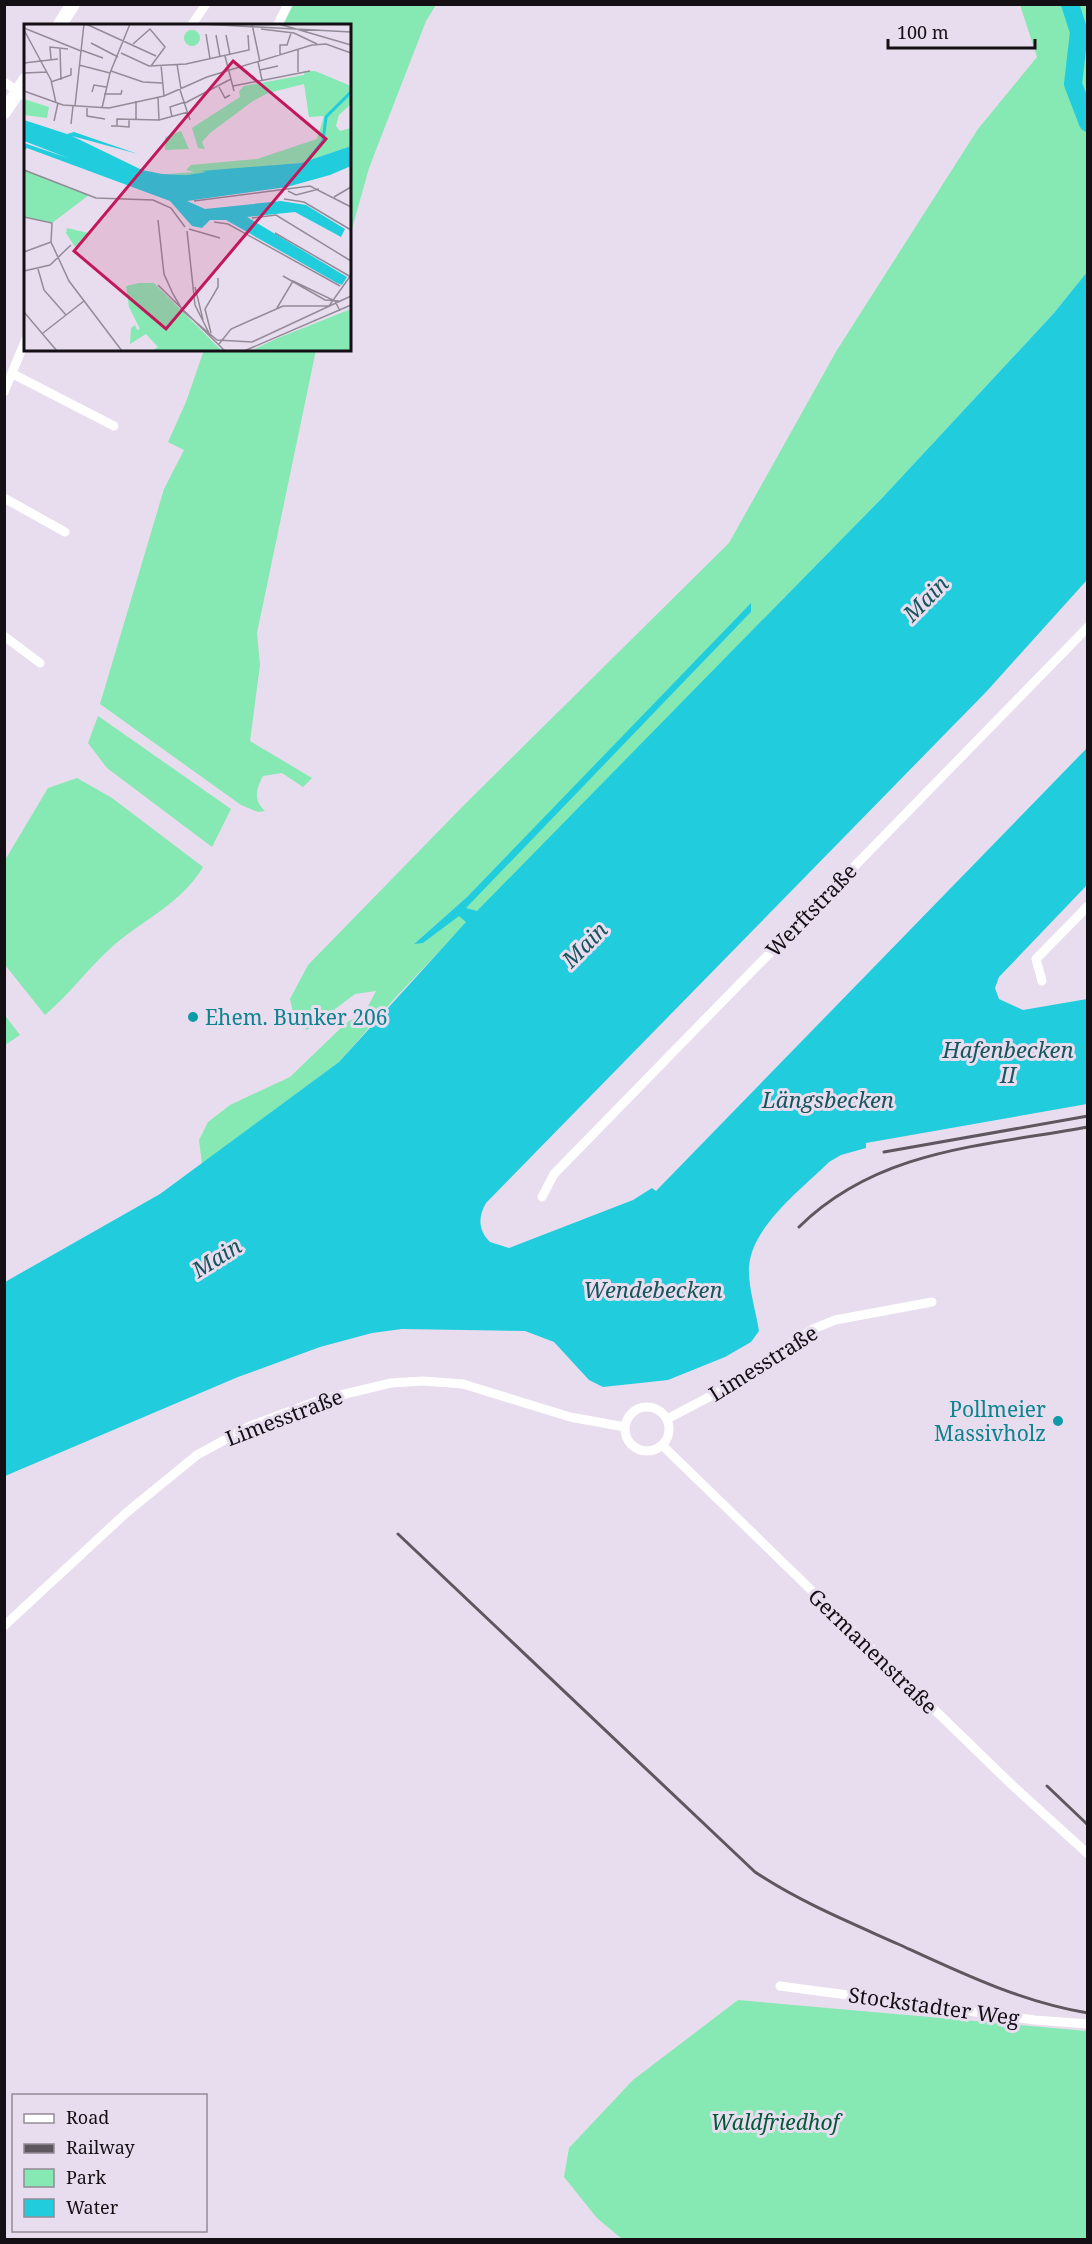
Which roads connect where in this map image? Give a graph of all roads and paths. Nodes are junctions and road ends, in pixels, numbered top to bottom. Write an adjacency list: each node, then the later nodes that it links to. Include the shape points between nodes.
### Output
1 (73, 4): 4 (street)
2 (206, 4): 5 (street)
3 (288, 4): 6 (street)
4 (60, 24)
5 (192, 24)
6 (278, 24)
7 (4, 82): 8 (street)
8 (21, 94): 9 (street)
9 (4, 112)
10 (24, 344): 11 (street)
11 (9, 378): 12 (street); 13 (street)
12 (4, 392)
13 (114, 426)
14 (4, 498): 15 (street)
15 (65, 532)
16 (1088, 627): 21 (street, Werftstraße, via 554,1174)
17 (4, 636): 18 (street)
18 (40, 663)
19 (1088, 906): 20 (street, via 1036,959)
20 (1042, 981)
21 (542, 1197)
22 (932, 1302): 23 (street, Limesstraße, via 835,1320 813,1329 732,1385)
23 (667, 1419): 24 (street, via 657,1409 643,1407 630,1414); 25 (street, via 669,1431)
24 (625, 1427): 25 (street, via 627,1440 637,1450 651,1451); 26 (street, Limesstraße, via 570,1417 464,1384 391,1383 320,1400 250,1426 197,1455 126,1513)
25 (663, 1446): 27 (street, Germanenstraße)
26 (4, 1626)
27 (1088, 1854)
28 (780, 1986): 29 (street, Stockstadter Weg)
29 (1088, 2024)

